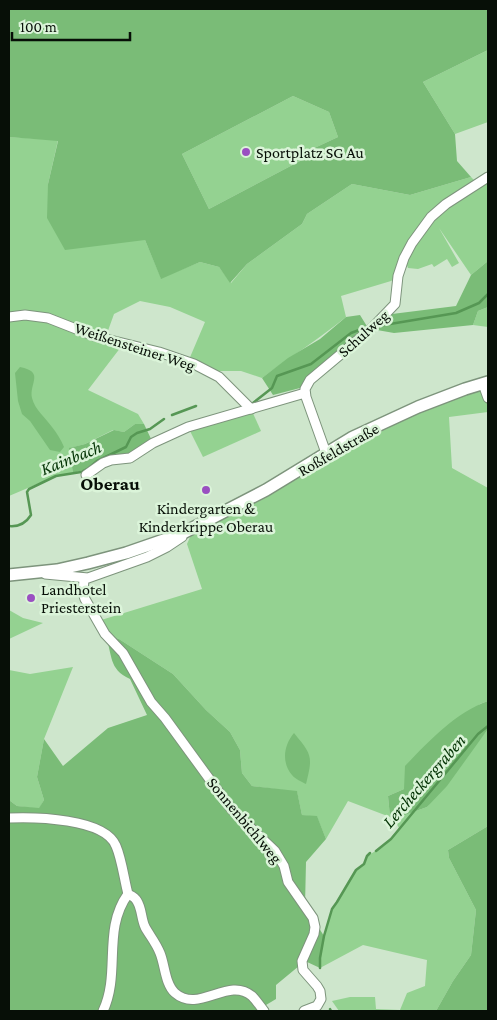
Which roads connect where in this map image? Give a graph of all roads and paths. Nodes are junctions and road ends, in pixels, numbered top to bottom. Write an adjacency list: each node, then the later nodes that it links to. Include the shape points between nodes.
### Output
1 (488, 177): 4 (street, Schulweg, via 431,217 404,258 395,304 372,328 318,372 307,384)
2 (9, 318): 6 (street, Weißensteiner Weg, via 25,315 48,318 94,336 194,364 219,377)
3 (486, 383): 5 (street); 7 (main road, Roßfeldstraße, via 418,408 353,437)
4 (305, 393): 6 (street); 7 (street)
5 (488, 398)
6 (251, 409): 8 (street, via 188,427 130,458 103,463)
7 (326, 453): 9 (main road, Roßfeldstraße, via 266,490)
8 (86, 475)
9 (194, 528): 11 (main road, Roßfeldstraße, via 116,556 57,570); 13 (street, Roßfeldstraße, via 147,557)
10 (9, 569): 11 (street)
11 (28, 572): 12 (main road, Roßfeldstraße); 13 (street, Roßfeldstraße)
12 (9, 575)
13 (84, 579): 18 (street, Sonnenbichlweg, via 85,599 105,634 123,653 151,702 232,810 275,851 288,882 313,918 314,934 302,961 303,970 317,986 321,999 317,1006)
14 (9, 818): 15 (street, via 67,821 110,836 116,845)
15 (128, 894): 16 (street, via 114,927 112,985); 17 (street, via 139,904 145,927 160,952 175,993 203,999 232,989 243,991 252,996)
16 (103, 1011)
17 (264, 1011)
18 (304, 1011)

